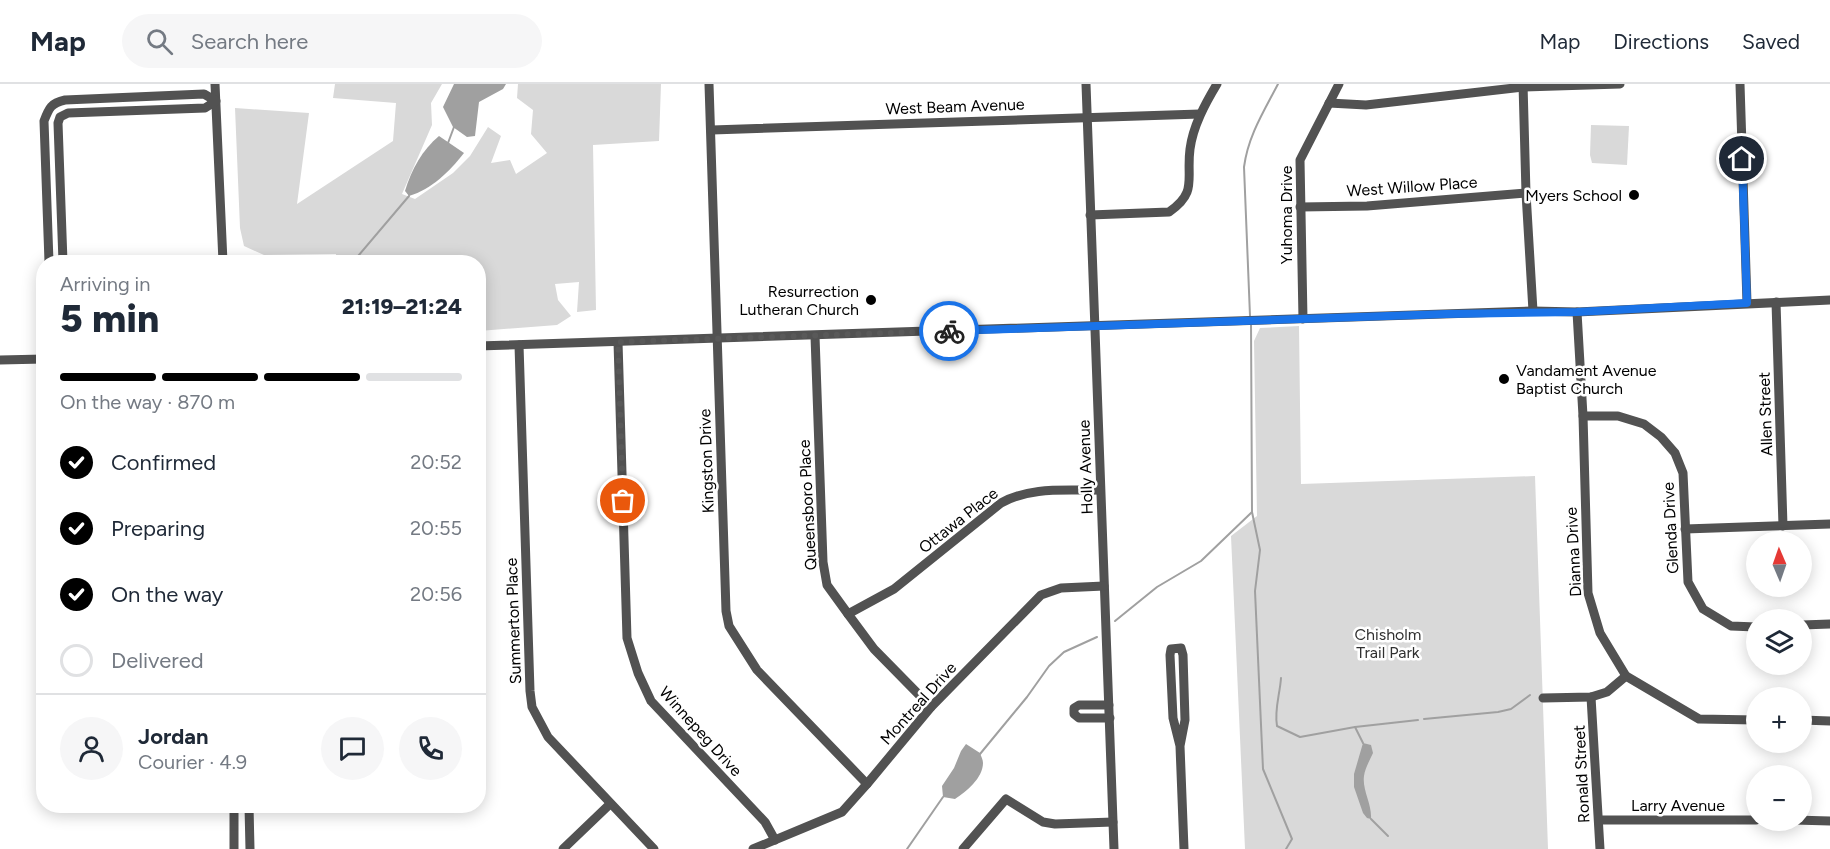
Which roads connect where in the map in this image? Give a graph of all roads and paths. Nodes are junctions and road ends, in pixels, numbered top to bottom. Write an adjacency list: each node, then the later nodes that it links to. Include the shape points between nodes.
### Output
1 (215, 84): 11 (street)
2 (709, 84): 17 (street, Kingston Drive)
3 (1086, 84): 16 (street, Holly Avenue)
4 (1216, 84): 15 (street)
5 (1339, 84): 12 (street, Yuhoma Drive)
6 (1620, 84): 8 (street)
7 (1740, 84): 28 (street)
8 (1523, 85): 12 (street, via 1366,105); 18 (street)
9 (176, 95): 10 (street); 11 (street, via 204,94); 13 (street)
10 (98, 98): 14 (street); 22 (street, via 65,100 49,107 44,121)
11 (216, 102): 13 (street, via 205,108); 25 (street)
12 (1329, 103): 19 (street, Yuhoma Drive, via 1300,159)
13 (176, 109): 14 (street)
14 (98, 112): 21 (street, via 68,113 58,123)
15 (1200, 114): 16 (street, West Beam Avenue); 20 (street, via 1190,149 1190,185 1178,206 1169,212)
16 (1087, 117): 17 (street, West Beam Avenue); 20 (street, Holly Avenue)
17 (712, 130): 34 (street, Kingston Drive)
18 (1526, 193): 19 (street, West Willow Place, via 1367,206); 29 (street)
19 (1300, 207): 31 (street, Yuhoma Drive)
20 (1090, 215): 32 (street, Holly Avenue)
21 (62, 221): 22 (street); 24 (street)
22 (48, 222): 23 (street)
23 (49, 255)
24 (63, 255)
25 (223, 255)
26 (1830, 300): 27 (street)
27 (1776, 302): 28 (street); 43 (street, Allen Street)
28 (1747, 303): 30 (street)
29 (1533, 311): 30 (street); 31 (street)
30 (1577, 312): 40 (street, Dianna Drive)
31 (1303, 319): 32 (street)
32 (1095, 327): 33 (street); 41 (street, Holly Avenue)
33 (815, 336): 34 (street); 46 (street, Queensboro Place, via 823,562 827,585)
34 (718, 338): 35 (street); 60 (street, Kingston Drive, via 729,626 757,670)
35 (618, 342): 36 (street); 69 (street, Winnepeg Drive, via 627,638 638,673 651,701 765,822)
36 (519, 345): 37 (street); 61 (street, Summerton Place, via 532,707 548,737)
37 (486, 346)
38 (36, 359): 39 (street)
39 (0, 360)
40 (1583, 416): 44 (street, Glenda Drive, via 1618,416 1644,424 1661,437 1675,453 1683,473); 50 (street, Dianna Drive, via 1588,593 1600,633)
41 (1100, 490): 45 (street, Holly Avenue); 46 (street, Ottawa Place, via 1026,492 1012,497 894,589)
42 (1830, 524): 43 (street)
43 (1783, 526): 44 (street)
44 (1685, 529): 49 (street, Glenda Drive, via 1688,582 1702,609 1731,626)
45 (1104, 586): 53 (street, Holly Avenue); 54 (street, Montreal Drive, via 1061,588 1041,595)
46 (848, 614): 54 (street, Queensboro Place, via 874,649)
47 (1830, 624): 48 (street)
48 (1812, 625)
49 (1746, 627)
50 (1626, 676): 51 (street, via 1607,692); 56 (street, Dianna Drive, via 1699,719)
51 (1591, 697): 52 (street); 64 (street, Ronald Street)
52 (1543, 698)
53 (1109, 705): 55 (street, Holly Avenue); 55 (street, via 1079,705 1074,714 1079,718)
54 (931, 707): 60 (street, Montreal Drive)
55 (1110, 718): 68 (street, Holly Avenue)
56 (1746, 720)
57 (1812, 720): 58 (street)
58 (1830, 721)
59 (1180, 747): 59 (street, via 1185,720 1184,666 1181,648 1177,648 1170,655 1173,718); 77 (street)
60 (867, 784): 69 (street, Montreal Drive, via 842,812)
61 (610, 804): 72 (street); 73 (street, Summerton Place)
62 (234, 813): 70 (street)
63 (249, 813): 71 (street)
64 (1599, 820): 65 (street, Larry Avenue); 78 (street, Ronald Street)
65 (1746, 820)
66 (1812, 820): 67 (street)
67 (1830, 820)
68 (1113, 822): 75 (street, via 1043,822 1006,799); 76 (street, Holly Avenue)
69 (775, 840): 74 (street, Montreal Drive)
70 (234, 849)
71 (250, 849)
72 (563, 849)
73 (654, 849)
74 (753, 849)
75 (963, 849)
76 (1113, 849)
77 (1184, 849)
78 (1600, 849)

